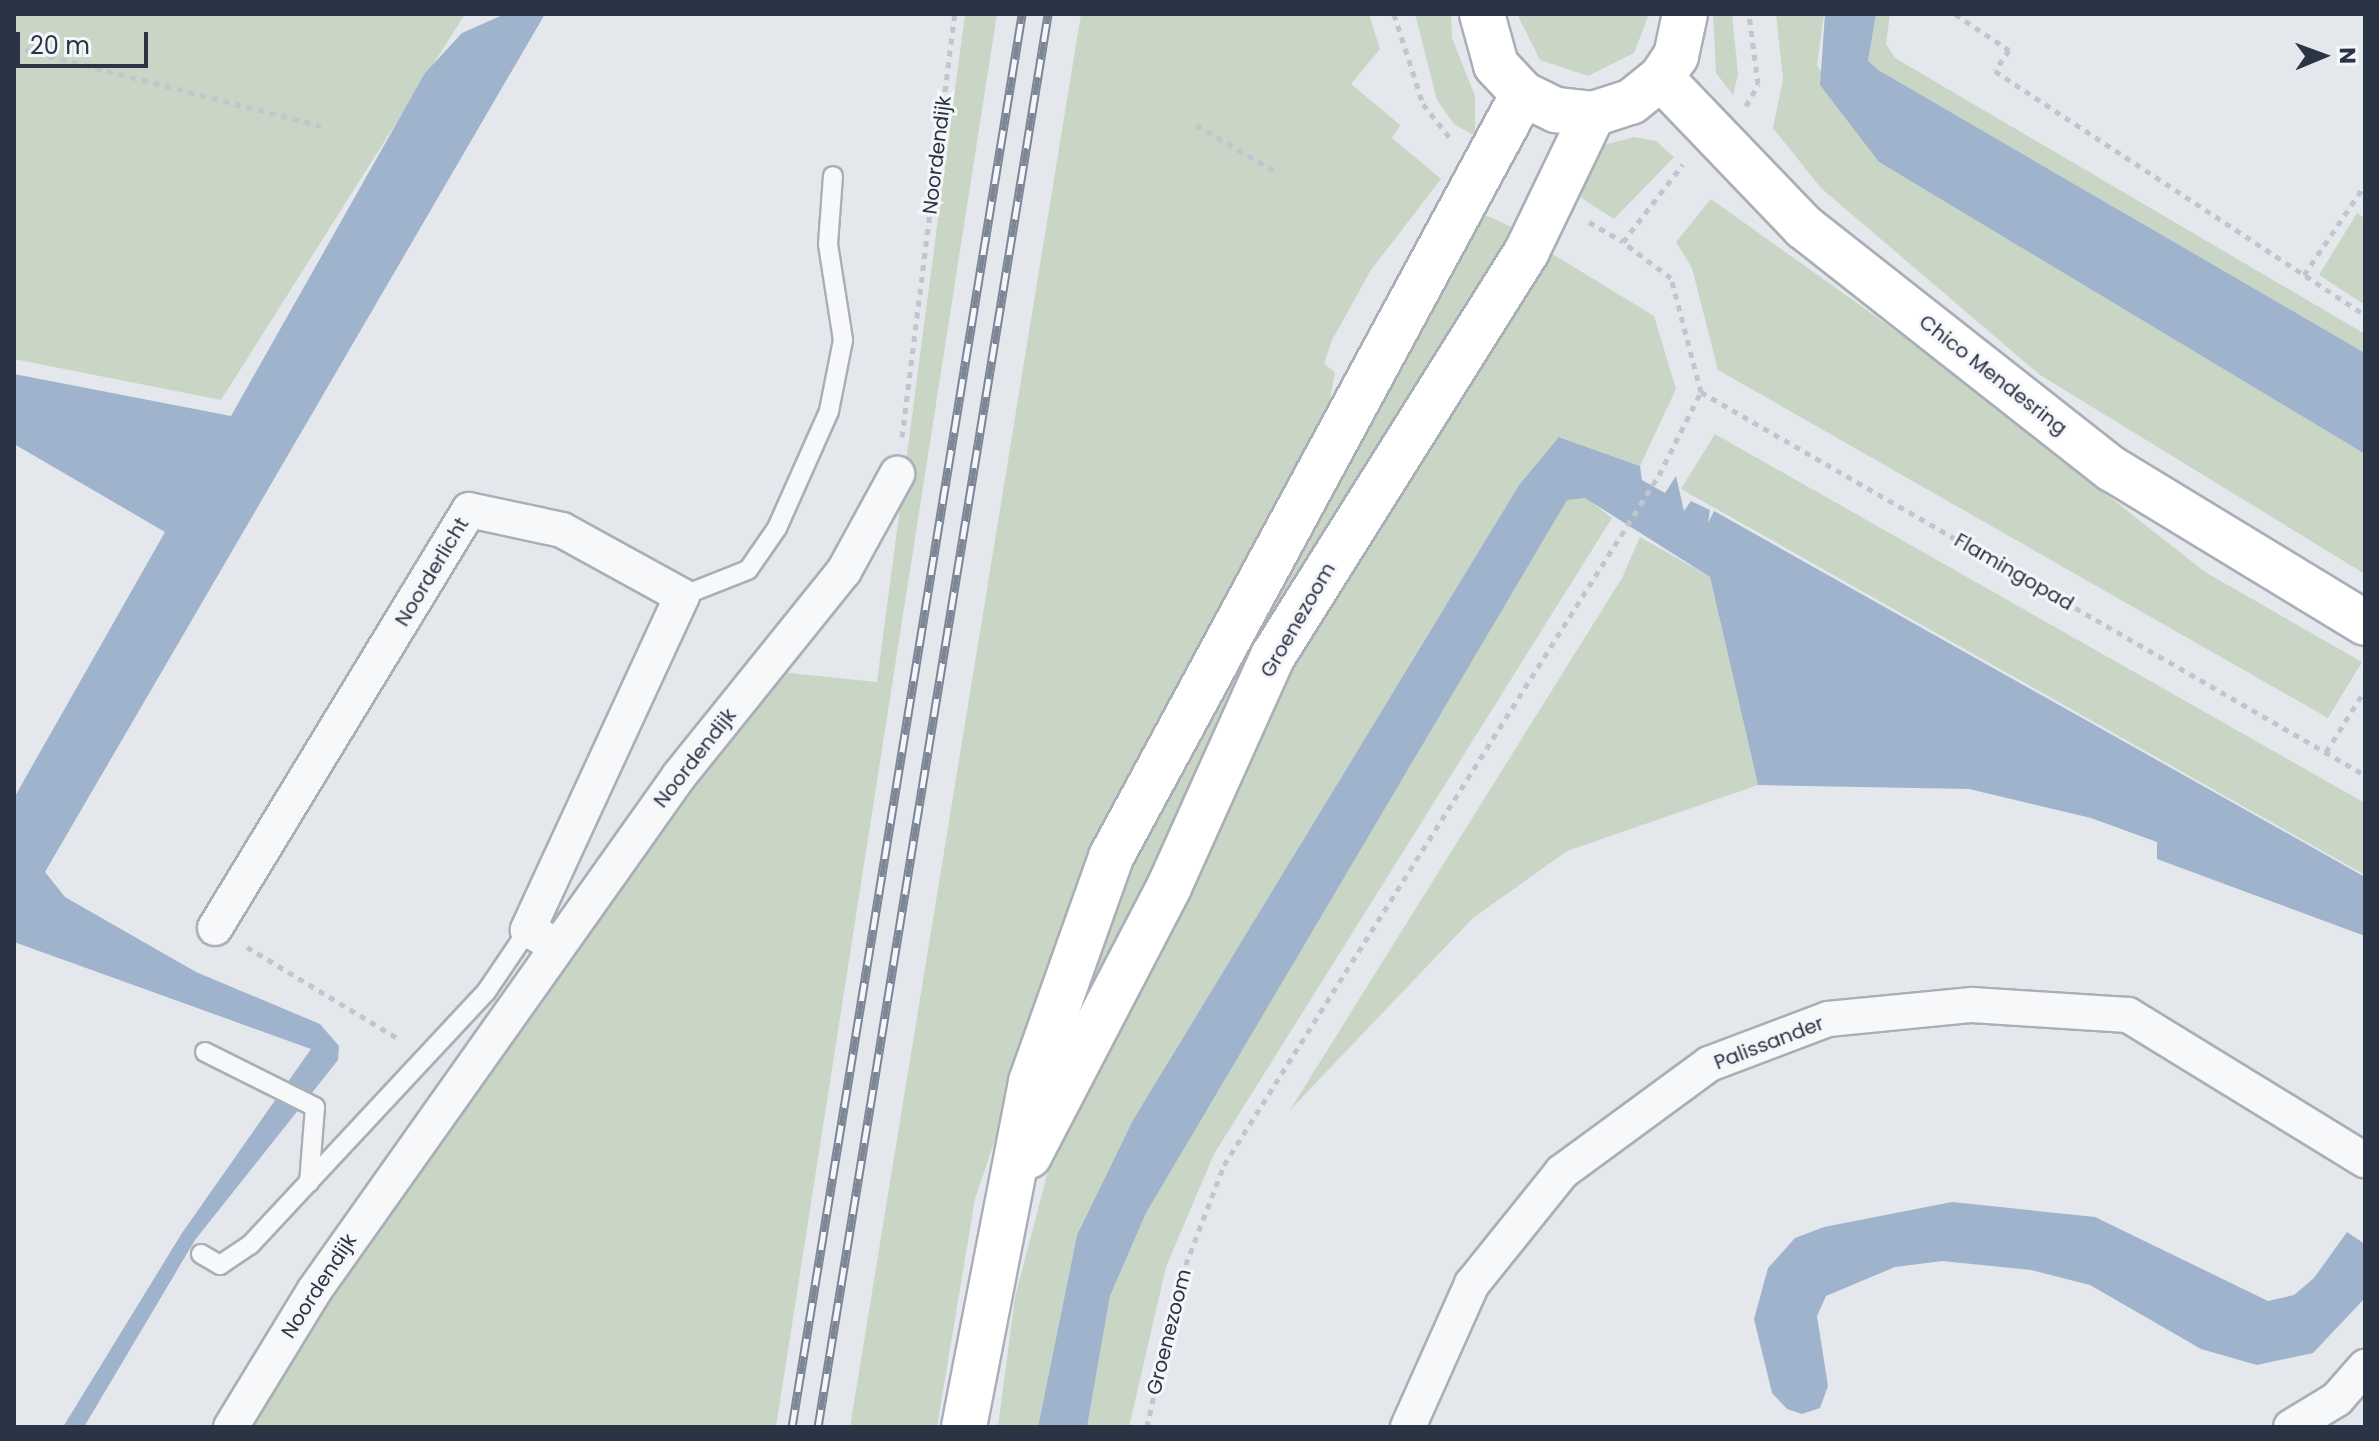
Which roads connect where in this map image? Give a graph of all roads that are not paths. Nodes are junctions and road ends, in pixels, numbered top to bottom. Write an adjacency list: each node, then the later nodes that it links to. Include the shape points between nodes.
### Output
1 (1482, 14): 4 (street, via 1496,65)
2 (1685, 14): 3 (street, via 1676,56)
3 (1661, 78): 5 (street, via 1631,102); 9 (street, Chico Mendesring, via 1804,227 2112,469)
4 (1523, 94): 5 (street, via 1556,110); 16 (street, Groenezoom, via 1111,857 1031,1082)
5 (1593, 114): 16 (street, Groenezoom, via 1527,251 1273,656 1169,887)
6 (833, 176): 8 (lane, via 828,244 843,340 829,411 783,532 748,570)
7 (897, 474): 12 (street, Noordendijk, via 837,566)
8 (682, 596): 10 (street, Noorderlicht, via 562,530 469,510); 11 (street)
9 (2365, 623)
10 (215, 928)
11 (528, 930): 12 (street); 15 (lane, via 426,1059)
12 (558, 946): 19 (street, Noordendijk, via 457,1080 314,1291)
13 (205, 1052): 15 (lane, via 315,1107)
14 (2365, 1160): 21 (street, Palissander, via 2128,1015 1972,1005 1828,1019 1709,1064 1562,1172 1472,1284)
15 (309, 1183): 17 (lane, via 250,1245 220,1265)
16 (1013, 1186): 20 (street, Groenezoom)
17 (201, 1254)
18 (2365, 1367): 22 (street, via 2337,1399)
19 (231, 1427)
20 (964, 1427)
21 (1408, 1427)
22 (2291, 1427)

